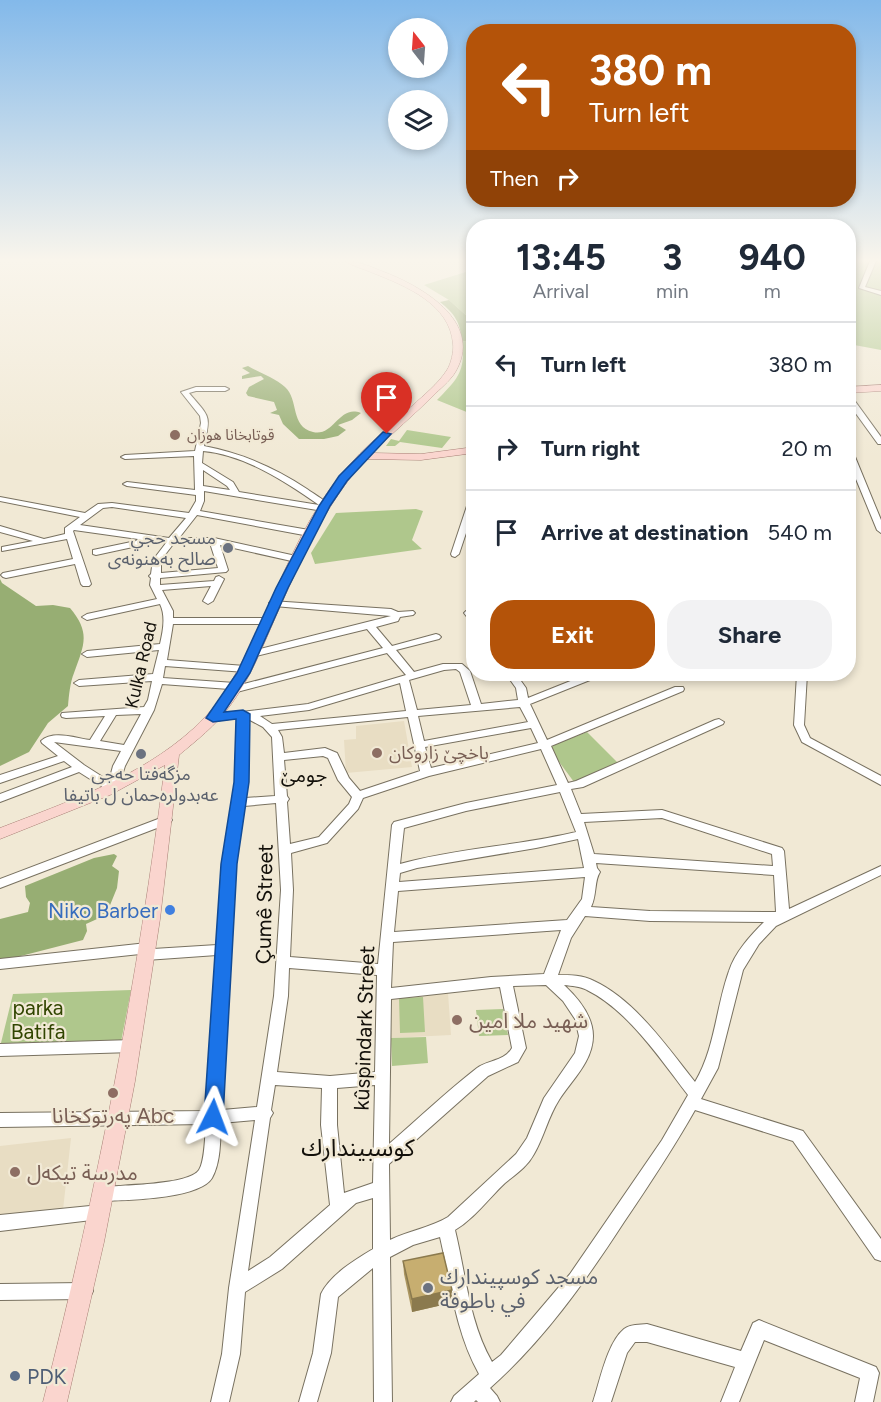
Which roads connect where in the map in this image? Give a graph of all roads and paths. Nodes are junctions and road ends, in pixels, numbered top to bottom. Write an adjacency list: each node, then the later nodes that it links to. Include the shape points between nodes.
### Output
1 (455, 326): 7 (main road, via 453,369)
2 (225, 388): 8 (street, via 185,392 204,416)
3 (881, 388): 4 (main road)
4 (856, 390)
5 (856, 408): 6 (street)
6 (881, 442)
7 (376, 445): 11 (main road); 12 (main road)
8 (199, 451): 10 (street); 13 (street); 19 (street, via 229,452 262,464)
9 (466, 451): 12 (main road)
10 (125, 457)
11 (364, 457): 12 (main road); 19 (main road, via 343,478)
12 (405, 457)
13 (198, 465): 16 (street); 17 (street, via 230,484)
14 (856, 469): 24 (street)
15 (127, 484): 16 (street)
16 (200, 491): 17 (street); 20 (street)
17 (236, 494): 19 (street)
18 (0, 499): 21 (street)
19 (324, 507): 26 (main road)
20 (193, 514): 21 (street, via 106,505); 26 (street); 29 (street)
21 (86, 516): 25 (street)
22 (466, 520): 33 (street)
23 (0, 529): 28 (street)
24 (881, 530)
25 (72, 532): 27 (street); 28 (street); 35 (street)
26 (309, 533): 34 (main road)
27 (144, 537): 29 (street); 32 (street, via 139,543)
28 (44, 541): 31 (street)
29 (170, 541): 30 (street); 38 (street, via 157,560)
30 (214, 541): 34 (street); 36 (street)
31 (5, 549)
32 (96, 552)
33 (455, 554)
34 (296, 559): 44 (main road)
35 (78, 561): 37 (street); 40 (street)
36 (223, 570): 38 (street); 39 (street)
37 (6, 575)
38 (154, 576): 41 (street, Kulka Road)
39 (217, 583): 41 (street); 42 (street)
40 (86, 584)
41 (157, 588): 43 (street, Kulka Road)
42 (208, 601)
43 (162, 602): 47 (street); 48 (street, Kulka Road)
44 (274, 603): 46 (street); 49 (main road)
45 (410, 613): 46 (street)
46 (396, 615): 50 (street, via 395,619)
47 (87, 617)
48 (169, 621): 49 (street); 52 (street, Kulka Road)
49 (267, 621): 55 (main road)
50 (370, 626): 53 (street); 55 (street)
51 (436, 637): 53 (street)
52 (165, 646): 54 (street); 56 (street, Kulka Road)
53 (388, 649): 60 (street); 68 (street)
54 (87, 654)
55 (252, 654): 57 (main road)
56 (162, 663): 57 (street); 61 (street, Kulka Road)
57 (245, 669): 68 (main road)
58 (462, 669): 59 (street); 60 (street, via 443,667); 62 (street)
59 (466, 669)
60 (408, 678): 74 (street, via 309,707); 76 (street)
61 (158, 679): 67 (street); 68 (street); 72 (street, Kulka Road)
62 (466, 679)
63 (467, 681): 71 (street)
64 (516, 681): 70 (street)
65 (579, 681): 70 (street)
66 (802, 681): 91 (street, via 799,725 806,740)
67 (79, 683)
68 (234, 688): 77 (main road)
69 (679, 689): 83 (street)
70 (524, 703): 71 (street); 79 (street)
71 (477, 708): 76 (street)
72 (149, 710): 73 (street); 84 (street, Kulka Road)
73 (113, 712): 75 (street); 81 (street)
74 (243, 714): 77 (street); 80 (street); 98 (street)
75 (66, 715)
76 (412, 715): 80 (street); 82 (street)
77 (213, 718): 85 (main road)
78 (719, 722): 94 (street, via 579,784)
79 (534, 724): 82 (street); 83 (street)
80 (271, 727): 86 (street, Çumê Street, via 277,737)
81 (93, 744): 84 (street); 87 (street, via 53,738 46,741)
82 (419, 745): 89 (street)
83 (544, 745): 89 (street); 94 (street)
84 (128, 749): 93 (street, Kulka Road, via 115,776)
85 (173, 756): 92 (main road); 93 (main road)
86 (279, 756): 95 (street, via 325,752 333,756 344,780); 97 (street, Çumê Street)
87 (66, 757): 88 (street); 90 (street)
88 (80, 768): 93 (street); 96 (street)
89 (426, 773): 95 (street)
90 (0, 779)
91 (881, 781)
92 (170, 783): 93 (main road, via 156,775); 100 (main road)
93 (119, 785): 101 (main road)
94 (562, 786): 99 (street); 105 (street, kûspindark Street, via 399,825)
95 (358, 796): 103 (street, via 324,840)
96 (0, 798)
97 (283, 799): 98 (street); 103 (street, Çumê Street)
98 (239, 802): 115 (street, via 229,864)
99 (576, 818): 102 (street); 107 (street, via 662,814 778,851)
100 (166, 820): 109 (street); 116 (main road)
101 (0, 834)
102 (583, 834): 104 (street); 105 (street, via 542,845 429,859)
103 (285, 850): 117 (street, Çumê Street)
104 (590, 858): 107 (street); 108 (street)
105 (394, 870): 110 (street, kûspindark Street)
106 (881, 870): 112 (street)
107 (780, 871): 112 (street)
108 (594, 872): 110 (street); 111 (street)
109 (0, 884)
110 (392, 887): 114 (street, kûspindark Street)
111 (583, 911): 112 (street); 113 (street)
112 (783, 917): 128 (street, via 754,939 741,959 711,1068)
113 (571, 925): 114 (street); 120 (street)
114 (387, 937): 119 (street, kûspindark Street)
115 (224, 950): 116 (street); 130 (street)
116 (147, 952): 118 (street); 123 (main road)
117 (283, 962): 119 (street); 125 (street, Çumê Street)
118 (0, 964)
119 (384, 970): 122 (street, kûspindark Street)
120 (549, 980): 121 (street); 128 (street, via 590,985 615,1004 655,1042); 138 (street, via 568,996 586,1035 576,1066 554,1095 524,1157)
121 (506, 983): 122 (street); 133 (street, via 519,1048 517,1055 483,1071)
122 (384, 994): 126 (street, kûspindark Street)
123 (133, 1046): 124 (street); 131 (main road)
124 (0, 1050)
125 (269, 1078): 127 (street); 129 (street, Çumê Street)
126 (383, 1078): 127 (street); 133 (street, kûspindark Street)
127 (330, 1082): 136 (street, via 329,1125)
128 (694, 1099): 140 (street, via 798,1136); 146 (street, via 576,1280 523,1343)
129 (265, 1113): 130 (street); 141 (street, Çumê Street)
130 (213, 1117): 131 (street); 135 (street, via 212,1145 203,1178)
131 (120, 1119): 132 (street); 135 (main road)
132 (0, 1120)
133 (381, 1161): 134 (street, kûspindark Street)
134 (381, 1188): 136 (street, via 351,1197); 139 (street, kûspindark Street)
135 (102, 1203): 137 (street); 142 (main road)
136 (338, 1208): 141 (street, via 276,1263)
137 (0, 1223)
138 (446, 1227): 139 (street); 146 (street, via 466,1328)
139 (383, 1251): 149 (street, via 330,1294 322,1353); 150 (street, kûspindark Street)
140 (881, 1253)
141 (237, 1288): 148 (street, Çumê Street, via 231,1354)
142 (84, 1291): 143 (street); 147 (main road)
143 (0, 1292)
144 (746, 1361): 145 (street, via 759,1329); 153 (street, via 647,1333 631,1334 620,1348); 154 (street)
145 (876, 1374): 155 (street)
146 (483, 1382): 151 (street); 152 (street)
147 (56, 1402)
148 (220, 1402)
149 (308, 1402)
150 (383, 1402)
151 (460, 1402)
152 (491, 1402)
153 (602, 1402)
154 (730, 1402)
155 (864, 1402)

